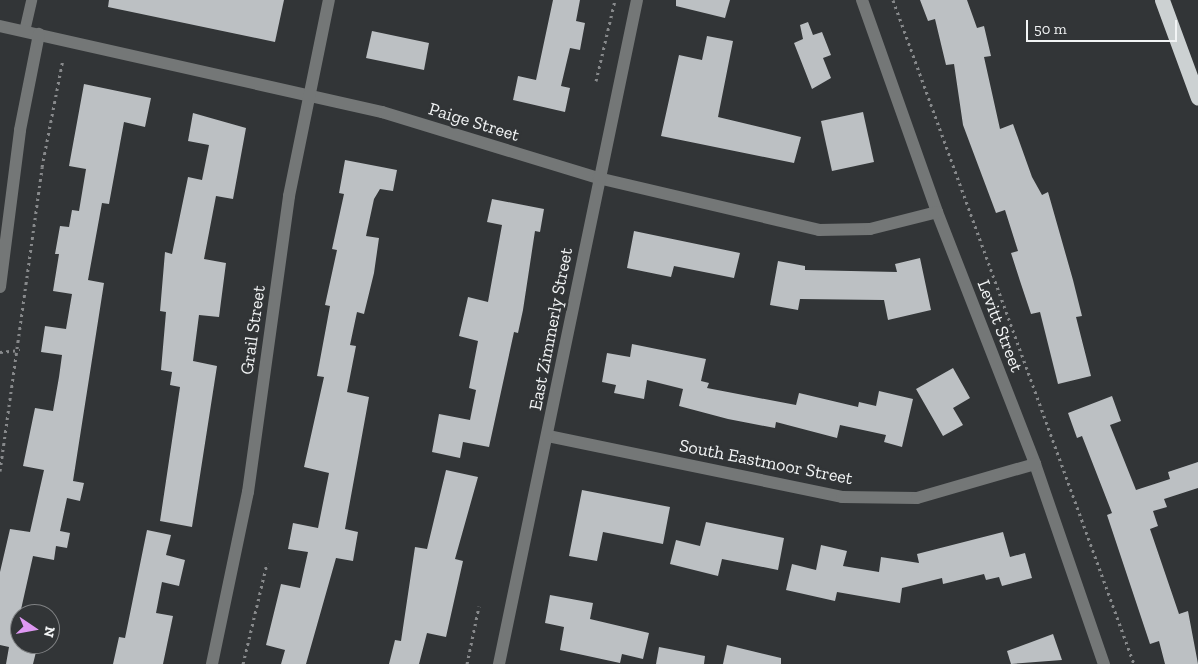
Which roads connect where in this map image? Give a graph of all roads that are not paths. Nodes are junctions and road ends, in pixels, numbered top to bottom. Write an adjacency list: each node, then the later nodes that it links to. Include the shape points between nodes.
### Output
1 (31, 0): 7 (lane)
2 (329, 0): 9 (street, Grail Street)
3 (637, 0): 11 (street, East Zimmerly Street)
4 (862, 0): 12 (street, Levitt Street)
5 (1162, 0): 10 (highway)
6 (0, 26): 7 (street, Paige Street)
7 (24, 31): 8 (street, Paige Street)
8 (39, 34): 9 (street, Paige Street); 13 (street, via 20,130)
9 (310, 95): 11 (street, Paige Street, via 382,112); 16 (street, Grail Street, via 289,196 248,492)
10 (1198, 98)
11 (598, 178): 12 (street, Paige Street, via 819,230 870,229); 14 (street, East Zimmerly Street)
12 (937, 212): 15 (street, Levitt Street)
13 (0, 287)
14 (548, 436): 15 (street, South Eastmoor Street, via 842,497 917,498); 17 (street, East Zimmerly Street)
15 (1035, 464): 18 (street, Levitt Street)
16 (212, 664)
17 (499, 664)
18 (1104, 664)

